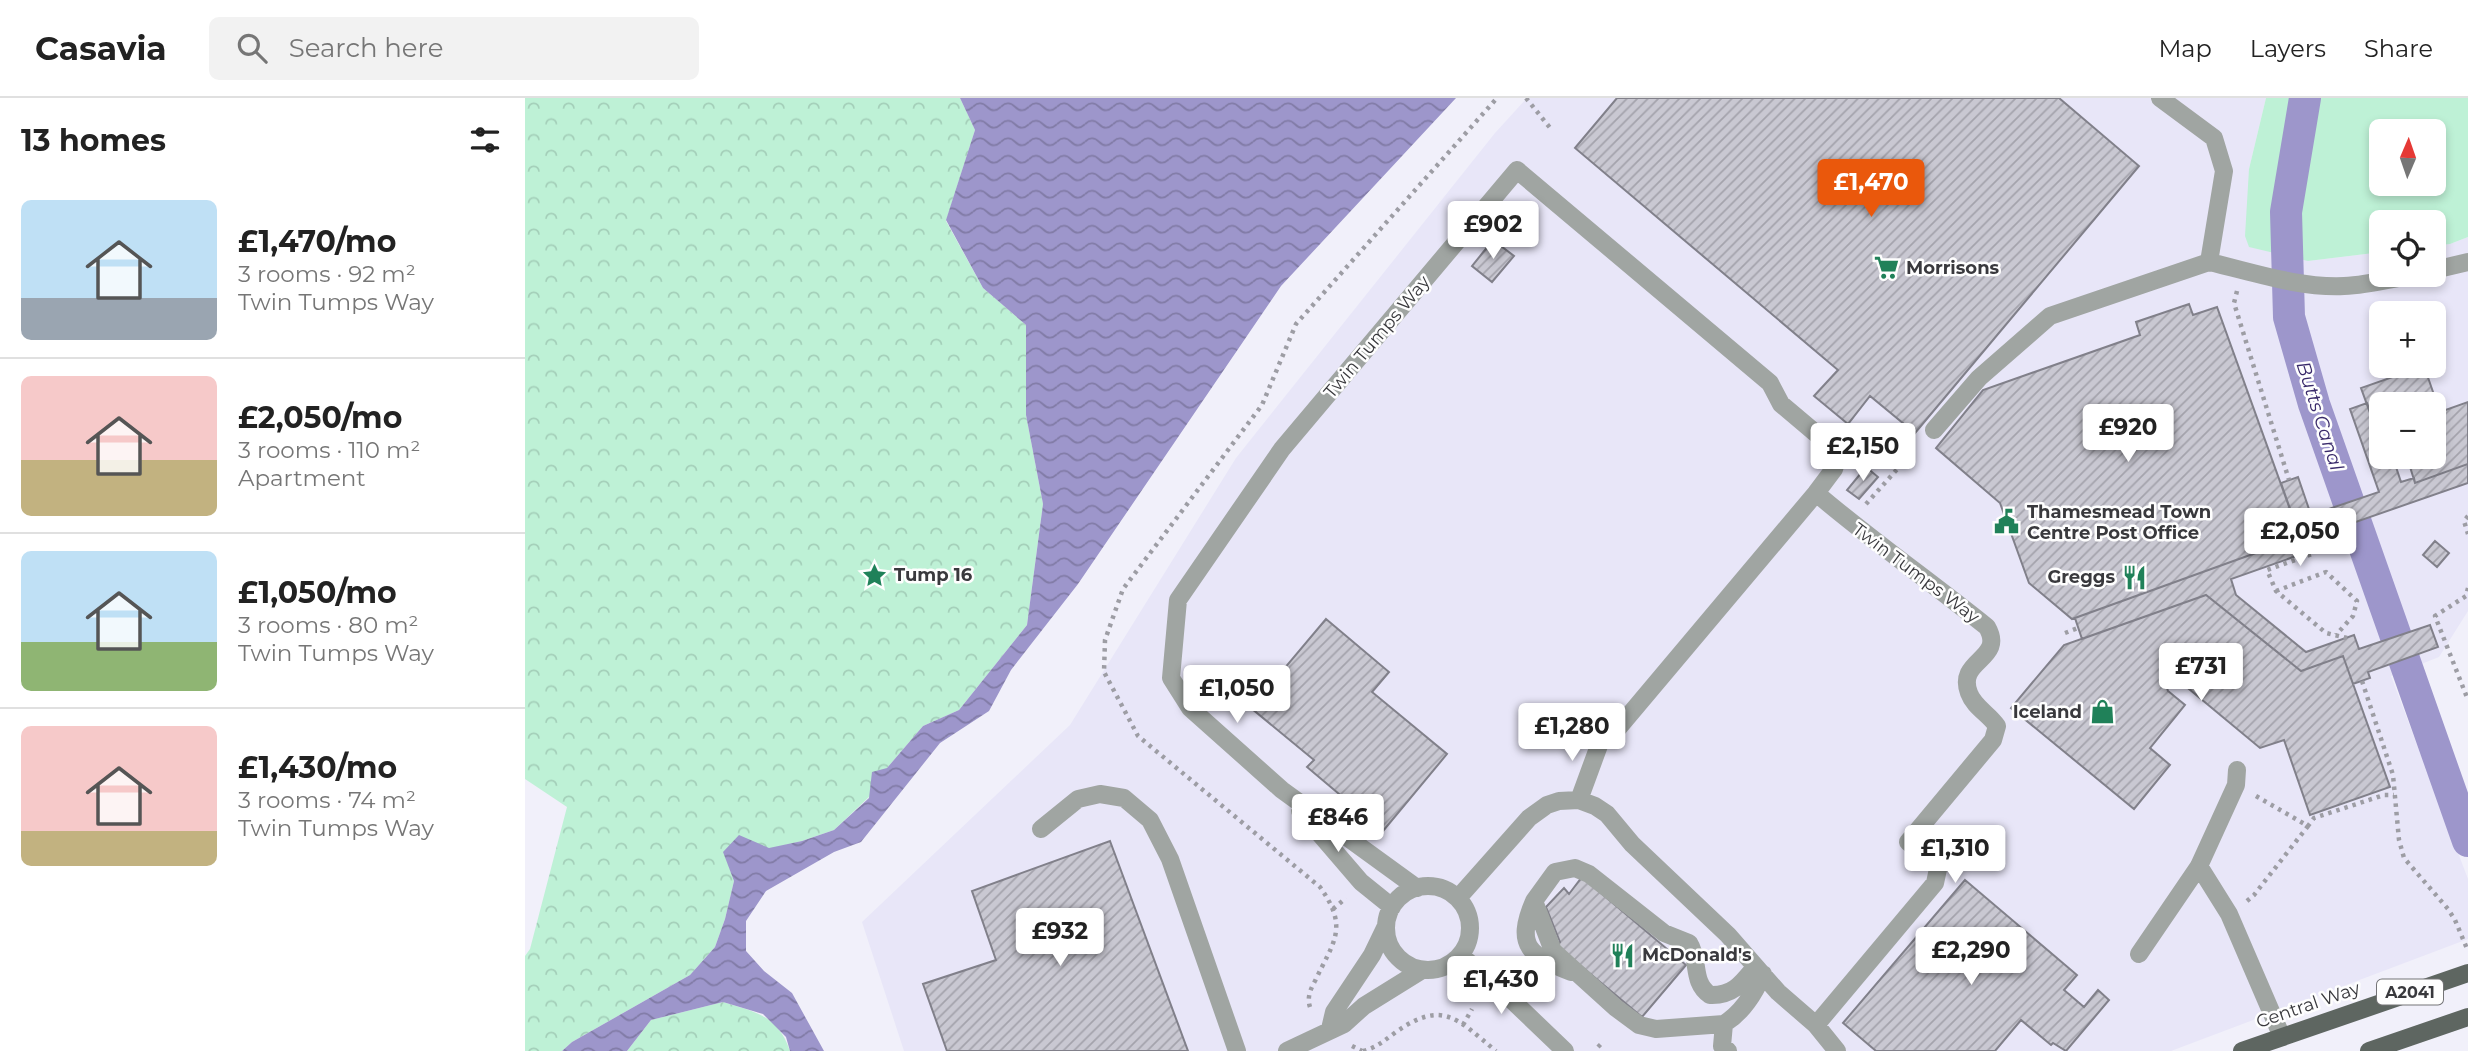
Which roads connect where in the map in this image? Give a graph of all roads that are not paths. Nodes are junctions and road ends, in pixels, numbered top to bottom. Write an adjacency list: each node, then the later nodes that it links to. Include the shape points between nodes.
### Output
1 (2160, 98): 2 (street, via 2214,138 2224,171)
2 (2210, 262): 5 (street, via 2324,286); 6 (street, via 2050,316 1979,378)
3 (2468, 262): 4 (street)
4 (2446, 267)
5 (2369, 282)
6 (1934, 430)
7 (1816, 493): 9 (street, Twin Tumps Way, via 1834,469 1837,456 1832,447 1781,404 1770,383 1517,170 1282,449 1178,600 1171,678 1190,708); 10 (street, Twin Tumps Way, via 1609,739 1601,740); 24 (street, Twin Tumps Way, via 1987,627 1992,647 1968,674 1966,684 1973,701 1997,726 1993,740 1908,842 1938,869 1935,883)
8 (2236, 778): 12 (street)
9 (1282, 790): 13 (street, Twin Tumps Way); 15 (street, Twin Tumps Way, via 1361,882)
10 (1579, 800): 14 (street, via 1547,805 1529,818); 20 (street, via 1607,814)
11 (1041, 830): 28 (street, via 1078,799 1100,794 1125,799 1150,820 1170,859)
12 (2199, 866): 17 (street); 26 (street, via 2229,914)
13 (1417, 888): 14 (street, Twin Tumps Way, via 1435,887); 15 (street)
14 (1458, 898): 18 (street, via 1470,920)
15 (1392, 907): 16 (street)
16 (1386, 926): 19 (street, via 1391,949 1399,959); 25 (street, via 1334,1012)
17 (2139, 954)
18 (1461, 956): 19 (street, via 1450,965); 30 (street)
19 (1422, 970): 25 (street)
20 (1759, 970): 23 (street, via 1755,994); 23 (street, via 1729,994 1710,995 1698,981 1689,943 1664,933 1575,868 1555,872 1534,901 1553,951 1639,1025 1657,1029); 24 (street)
21 (2466, 974): 26 (main road, Central Way / A2041)
22 (2468, 1017): 34 (main road, A2041)
23 (1724, 1024): 31 (street, via 1723,1046)
24 (1816, 1025): 32 (street)
25 (1330, 1029): 27 (street)
26 (2282, 1037): 33 (main road, Central Way / A2041)
27 (1309, 1047): 29 (street)
28 (1237, 1051)
29 (1287, 1051)
30 (1565, 1051)
31 (1728, 1051)
32 (1837, 1051)
33 (2242, 1051)
34 (2369, 1051)

